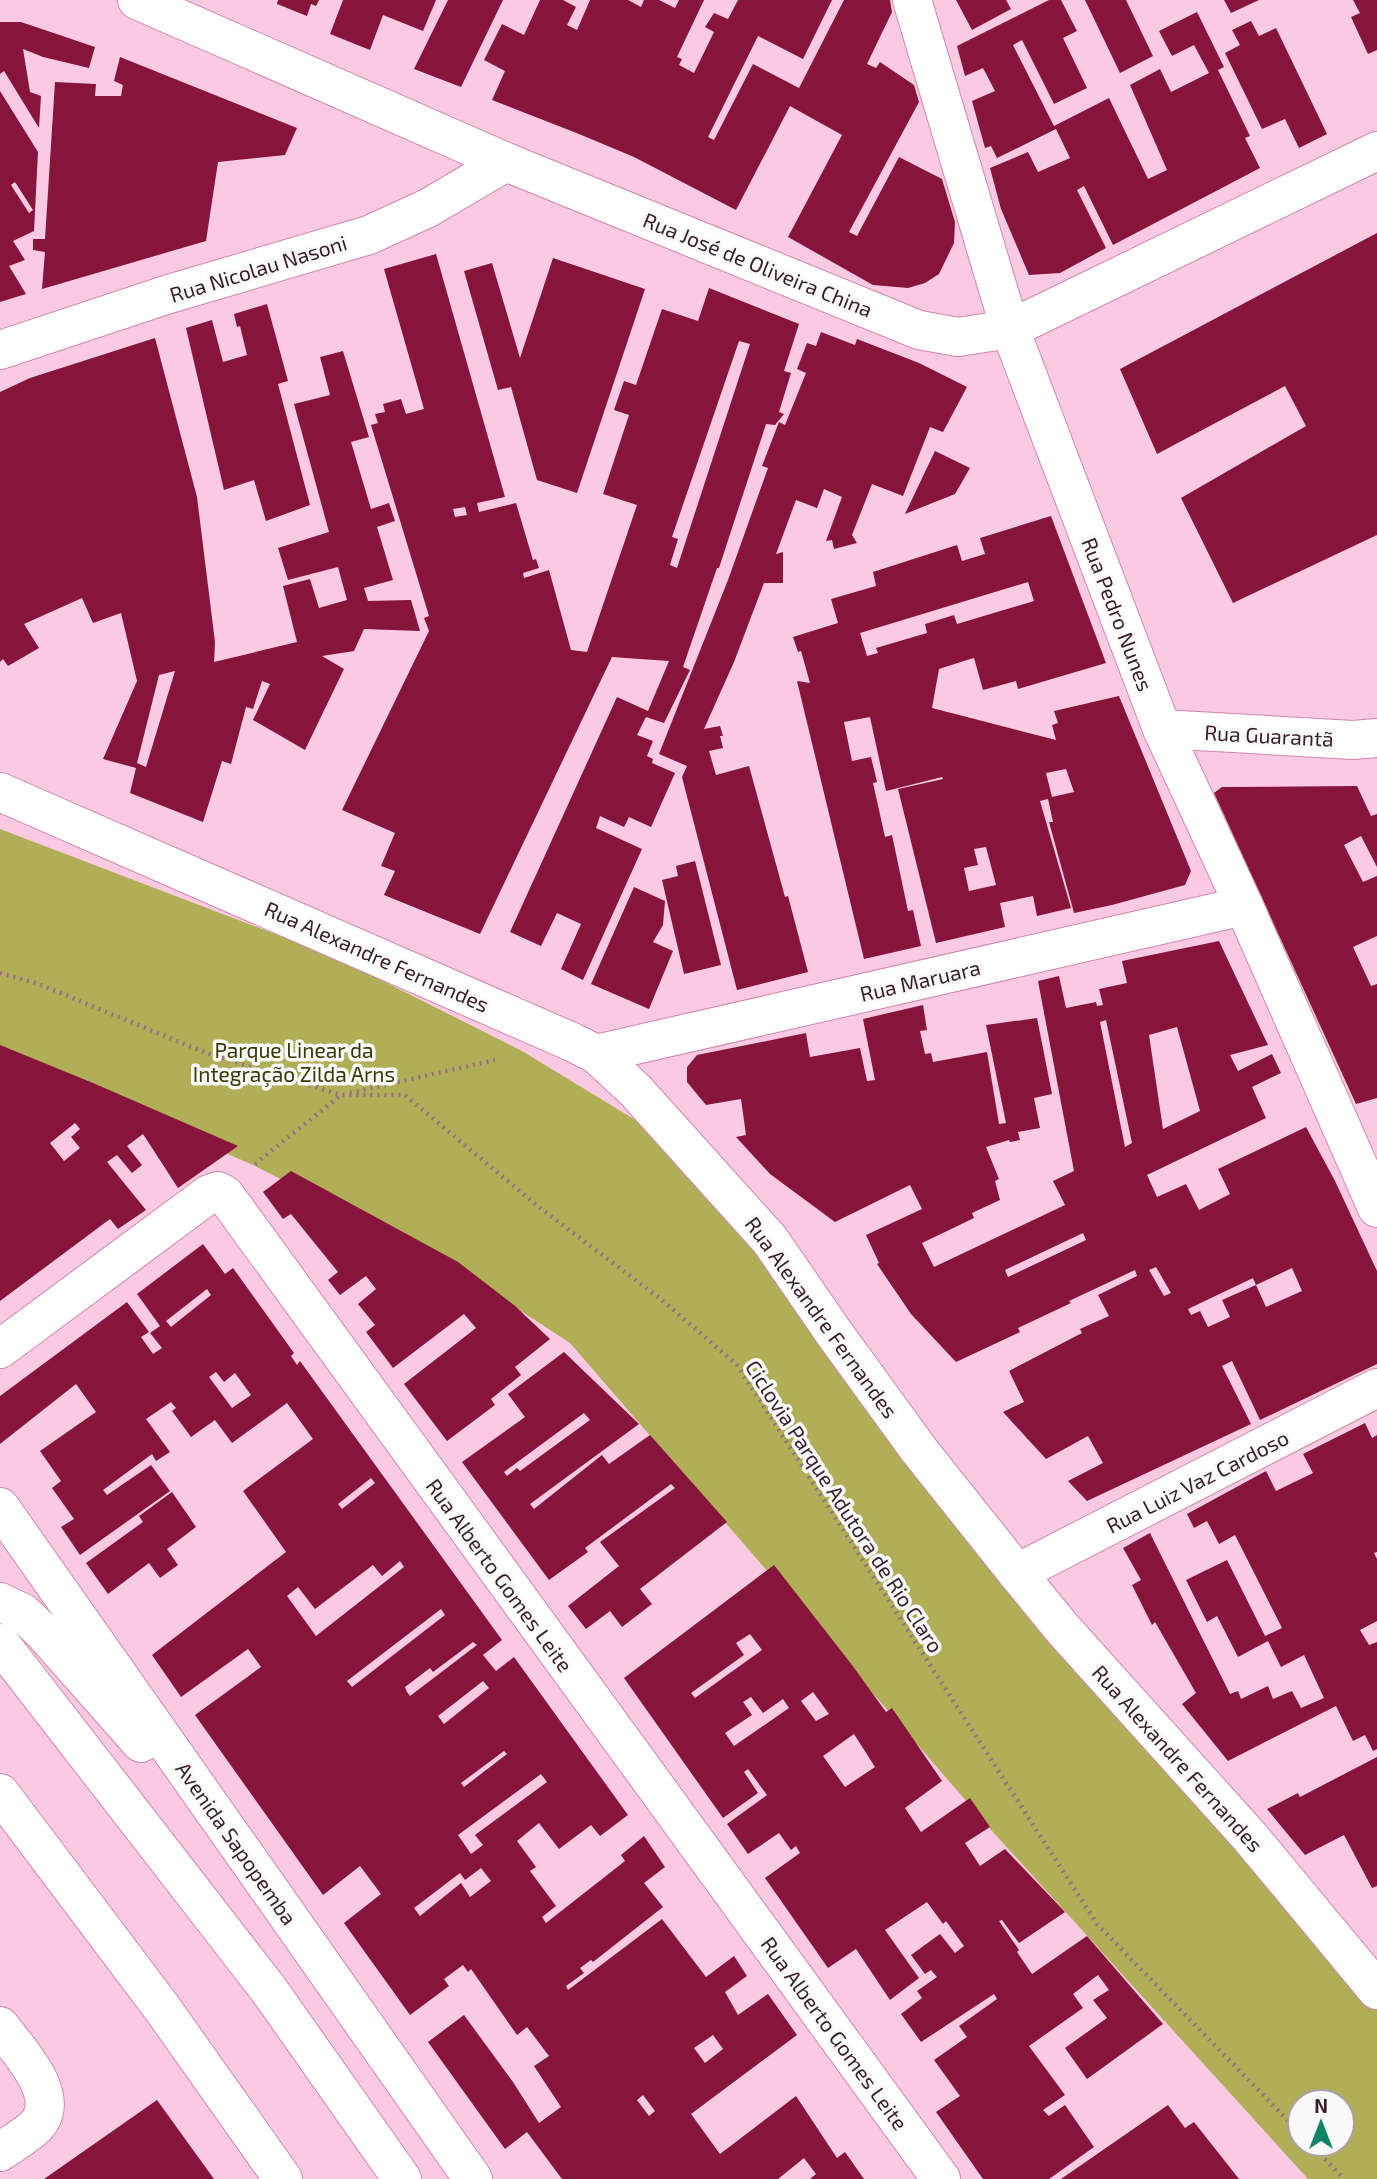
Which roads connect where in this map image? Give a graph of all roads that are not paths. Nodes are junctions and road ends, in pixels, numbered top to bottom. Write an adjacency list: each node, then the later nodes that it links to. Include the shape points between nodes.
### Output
1 (137, 0): 4 (street, Rua José de Oliveira China)
2 (912, 0): 5 (street, Rua Pedro Nunes)
3 (1377, 151): 5 (street, Rua José de Oliveira China)
4 (506, 162): 5 (street, Rua José de Oliveira China, via 919,330 958,337); 6 (street, Rua Nicolau Nasoni, via 428,208 369,235)
5 (1010, 329): 7 (street, Rua Pedro Nunes)
6 (0, 350)
7 (1162, 729): 8 (street, Rua Guarantã); 10 (street, Rua Pedro Nunes)
8 (1377, 738)
9 (0, 792): 11 (street, Rua Alexandre Fernandes)
10 (1244, 906): 11 (street, Rua Maruara); 12 (street, Rua Pedro Nunes)
11 (596, 1054): 16 (street, Rua Alexandre Fernandes, via 635,1090 770,1240 919,1450)
12 (1377, 1208)
13 (0, 1349): 27 (street, Rua Alberto Gomes Leite, via 209,1194 218,1191 225,1195)
14 (1377, 1388): 16 (street, Rua Luiz Vaz Cardoso)
15 (0, 1507): 20 (street, Avenida Sapopemba)
16 (1017, 1573): 21 (street, Rua Alexandre Fernandes, via 1250,1837)
17 (0, 1602): 20 (street, via 23,1612 43,1632 150,1753)
18 (0, 1643): 25 (street, via 269,1990)
19 (0, 1793): 24 (street, via 162,2008)
20 (226, 1828): 26 (street, Avenida Sapopemba)
21 (1377, 1990)
22 (0, 2026): 23 (street, via 40,2082 46,2106 37,2126)
23 (0, 2152)
24 (283, 2179)
25 (402, 2179)
26 (473, 2179)
27 (941, 2179)

